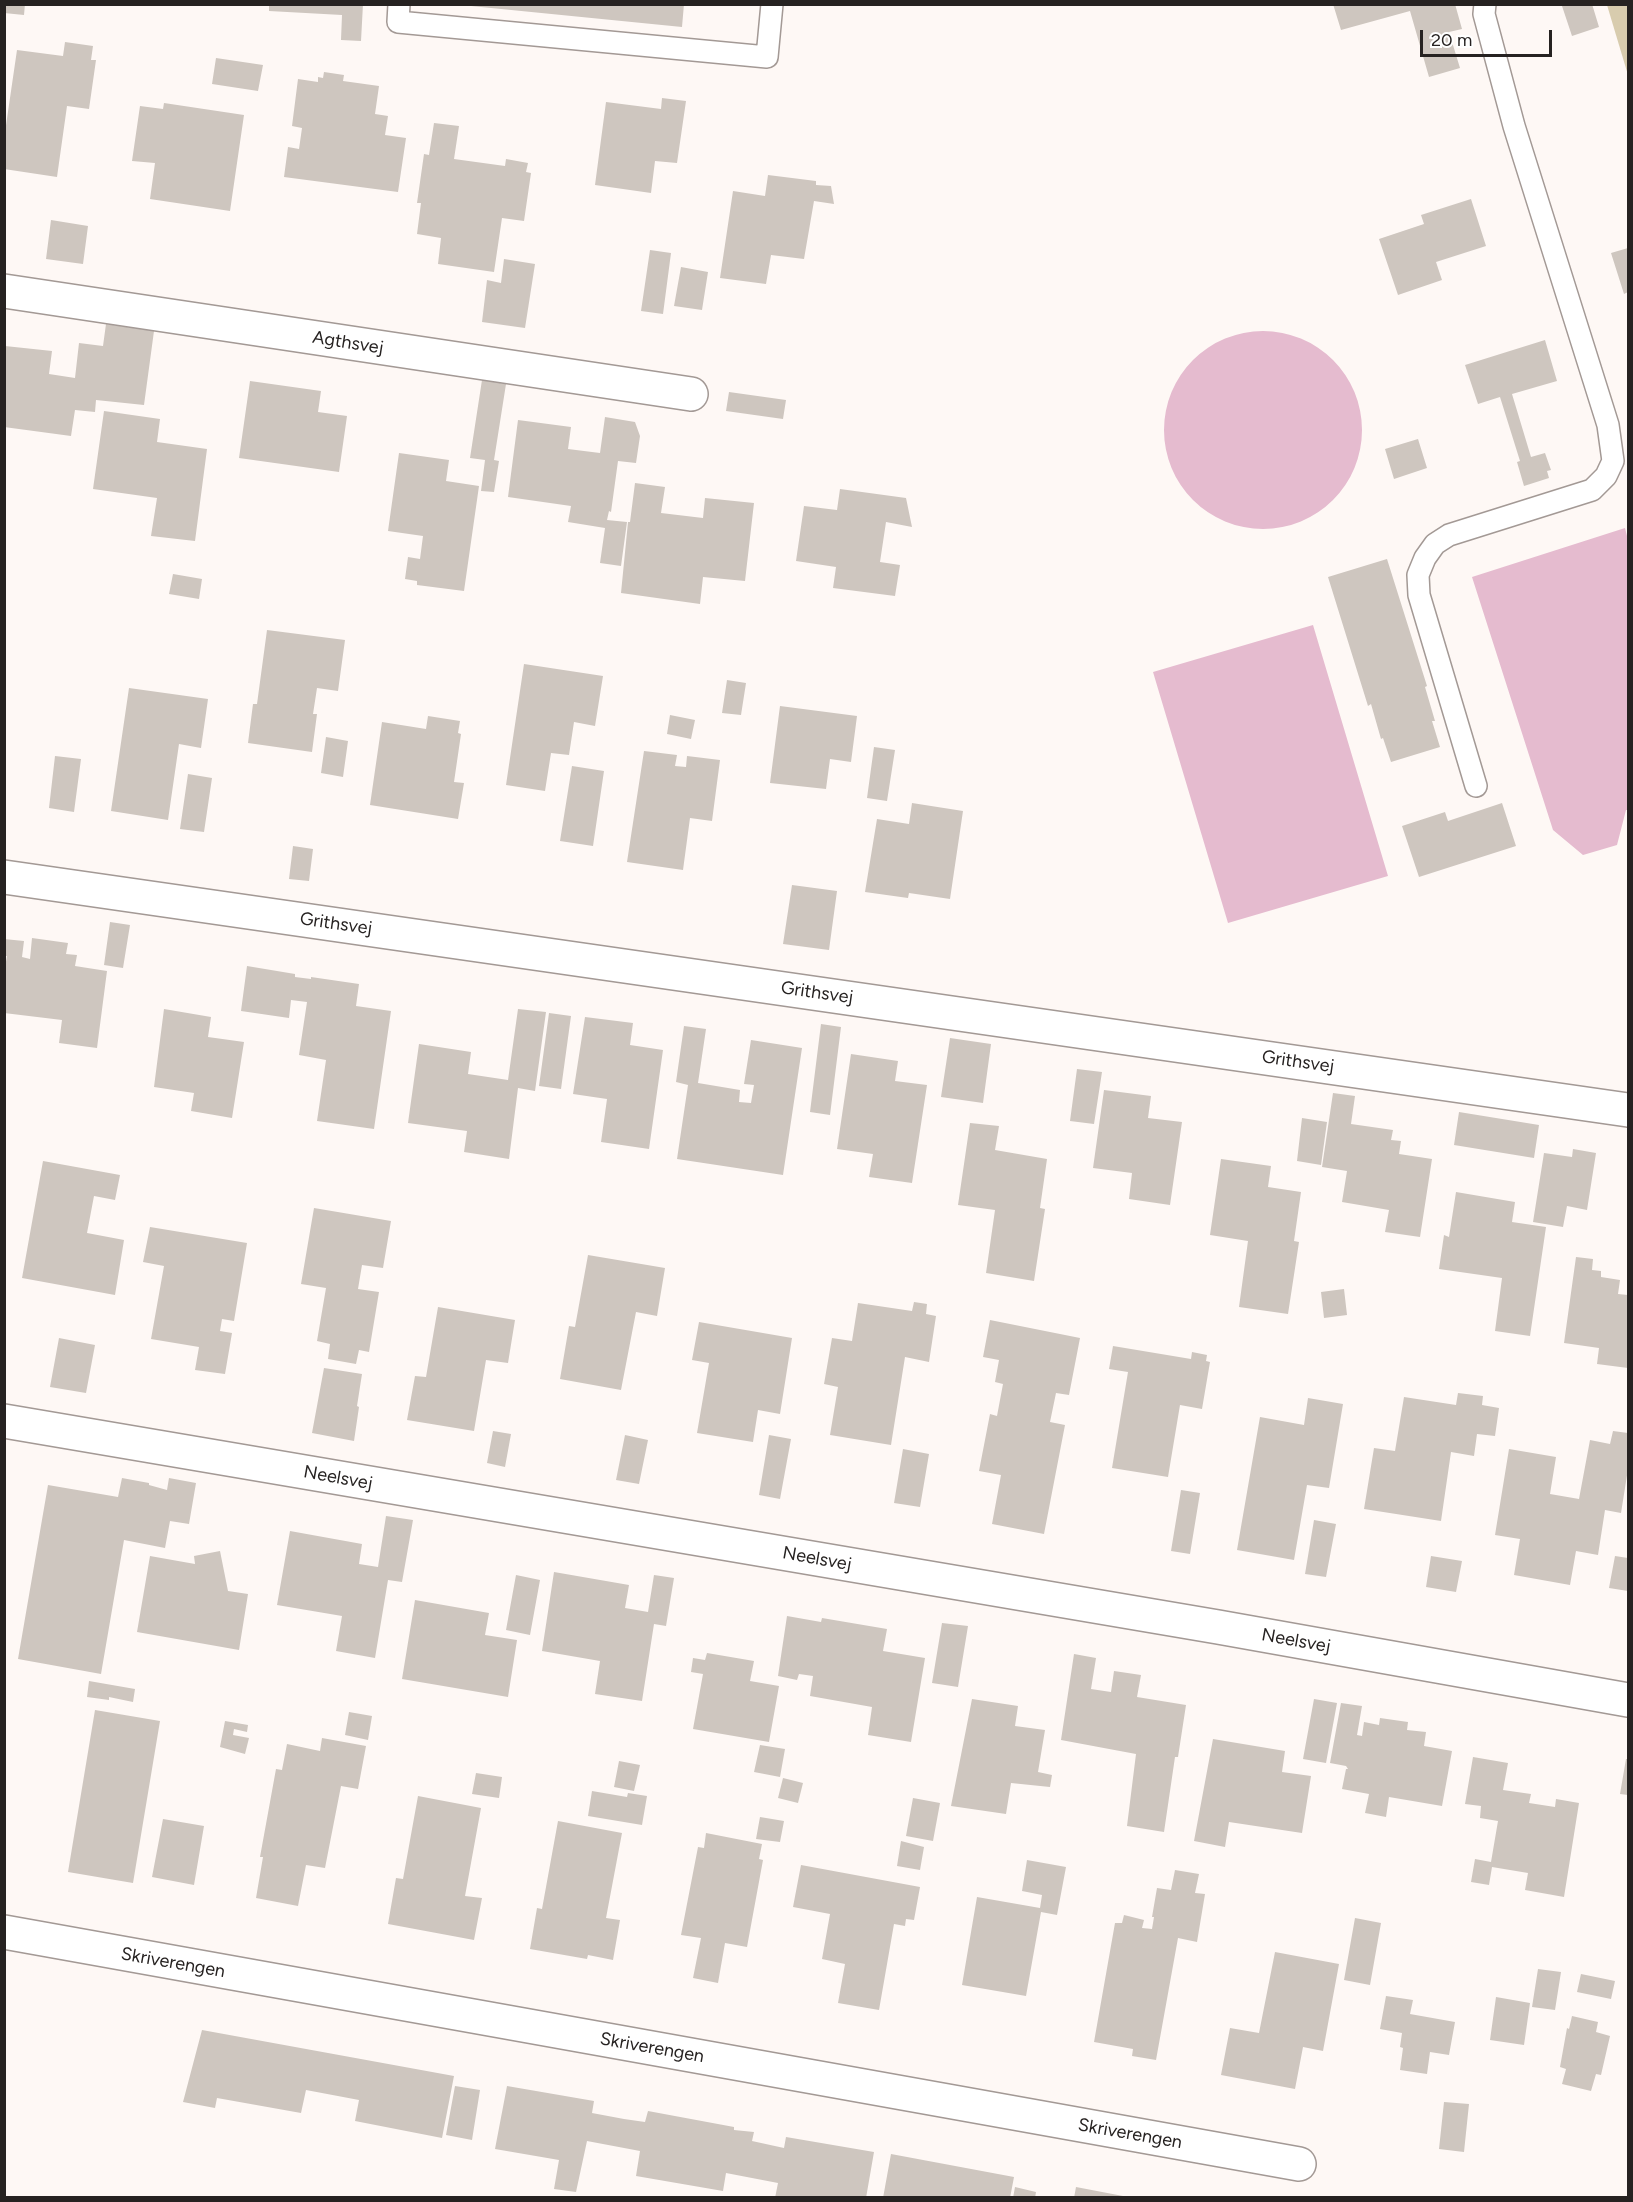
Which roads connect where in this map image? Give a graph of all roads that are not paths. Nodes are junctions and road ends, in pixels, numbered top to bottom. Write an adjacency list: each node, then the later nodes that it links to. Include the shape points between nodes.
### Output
1 (399, 4): 2 (lane, via 398,22 767,57)
2 (772, 4)
3 (1485, 4): 6 (lane, via 1484,14 1514,126 1608,425 1612,461 1606,476 1592,490 1449,535 1435,544 1425,558 1418,575 1419,595)
4 (4, 291): 5 (street, Agthsvej)
5 (691, 394)
6 (1476, 786)
7 (4, 877): 8 (street, Grithsvej)
8 (1629, 1110)
9 (4, 1421): 10 (street, Neelsvej)
10 (1629, 1700)
11 (4, 1932): 12 (street, Skriverengen)
12 (1299, 2164)

